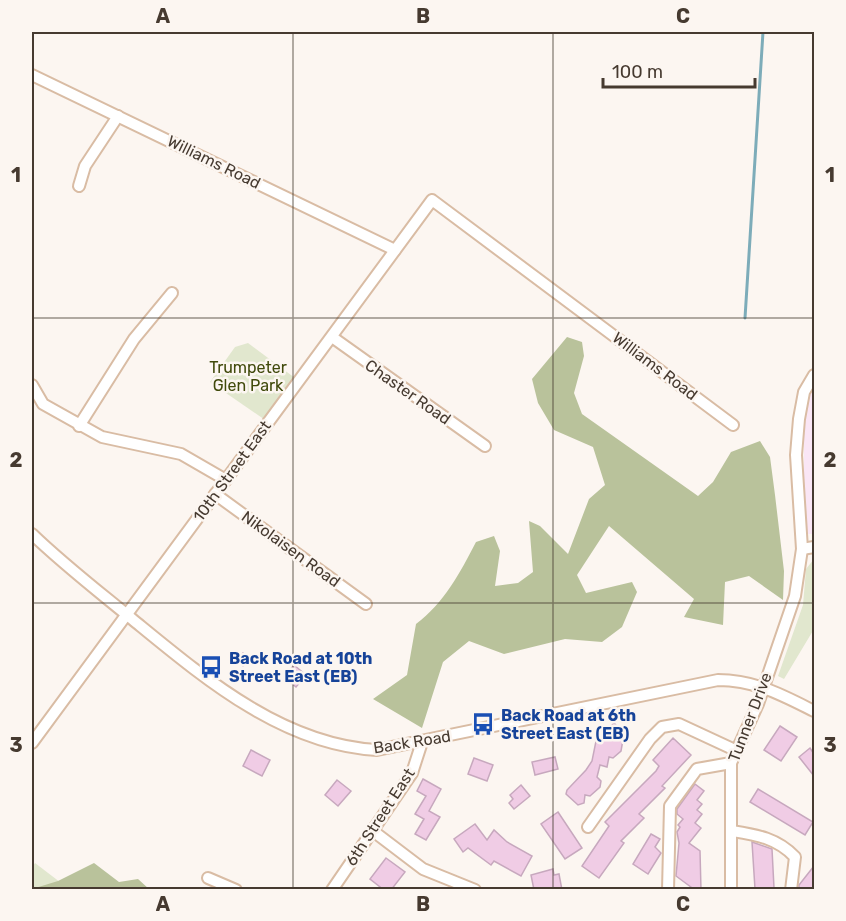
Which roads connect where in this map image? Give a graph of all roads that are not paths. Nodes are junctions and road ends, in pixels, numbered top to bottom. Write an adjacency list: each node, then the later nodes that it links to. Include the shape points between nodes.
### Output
1 (32, 75): 2 (street, Williams Road)
2 (118, 116): 3 (street, via 85,166); 5 (street, Williams Road)
3 (79, 186)
4 (432, 200): 5 (street, 10th Street East); 10 (street, Williams Road)
5 (395, 250): 7 (street, 10th Street East)
6 (172, 292): 11 (street, via 134,339)
7 (332, 337): 12 (street, Chaster Road); 13 (street, 10th Street East)
8 (814, 375): 17 (street, Tunner Drive, via 804,392 797,437)
9 (32, 385): 11 (street, via 43,404)
10 (733, 425)
11 (80, 426): 13 (street, via 102,437 182,454)
12 (485, 446)
13 (226, 480): 14 (street, 10th Street East)
14 (215, 494): 18 (street, Nikolaisen Road); 19 (street, 10th Street East)
15 (32, 534): 19 (street, Back Road)
16 (814, 547): 17 (street)
17 (802, 549): 20 (street, Tunner Drive, via 795,596)
18 (366, 604)
19 (126, 614): 22 (street, 10th Street East); 23 (street, Back Road, via 205,678 284,725 347,748 377,750)
20 (762, 686): 21 (street, Back Road); 23 (street, Back Road, via 735,680 702,682); 24 (street, Tunner Drive, via 758,704)
21 (814, 711)
22 (32, 742)
23 (422, 742): 27 (street, 6th Street East, via 412,773)
24 (735, 750): 25 (street, Tunner Drive); 26 (street, via 679,724 662,727)
25 (731, 763): 28 (street, Tunner Drive); 33 (street, via 697,769 670,806)
26 (588, 827)
27 (373, 831): 31 (street, 6th Street East); 32 (street, via 423,869)
28 (732, 831): 34 (street, Tunner Drive); 35 (street, via 783,844 795,857)
29 (208, 878): 30 (street)
30 (236, 890)
31 (332, 890)
32 (475, 890)
33 (668, 890)
34 (731, 890)
35 (791, 890)

